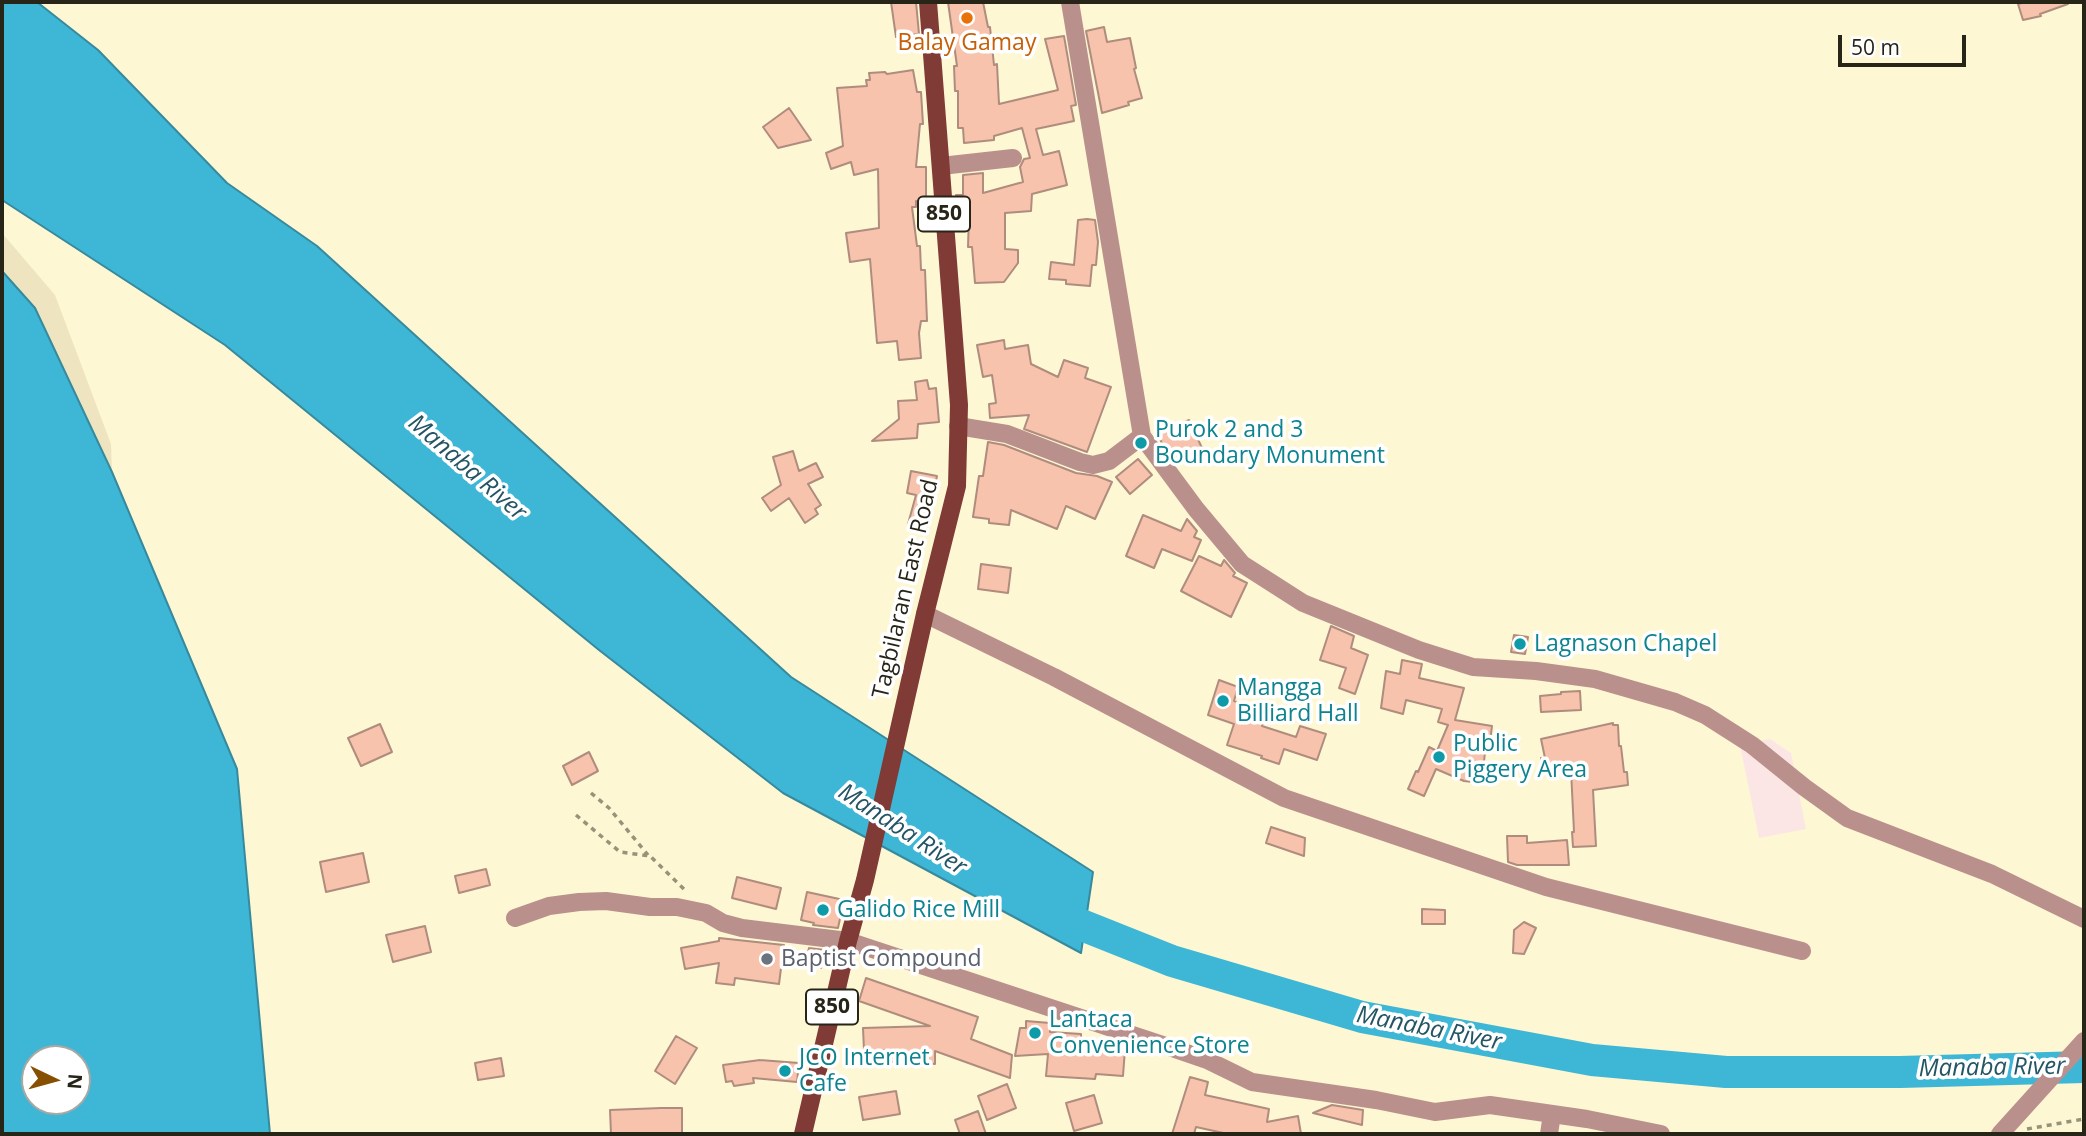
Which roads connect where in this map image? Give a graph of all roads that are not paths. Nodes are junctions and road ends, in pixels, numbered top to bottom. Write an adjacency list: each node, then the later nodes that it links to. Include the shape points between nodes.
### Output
1 (928, 2): 4 (main road, Tagbilaran East Road / 850)
2 (1070, 2): 6 (street)
3 (1013, 158): 4 (street)
4 (941, 166): 5 (main road, Tagbilaran East Road / 850)
5 (958, 426): 6 (street, via 1007,434 1093,464 1109,461); 7 (main road, Tagbilaran East Road / 850, via 957,486)
6 (1142, 436): 9 (street, via 1242,564 1303,603 1473,667 1595,679 1675,702 1752,745 1847,818 1992,874)
7 (924, 621): 10 (main road, Tagbilaran East Road / 850); 11 (street, via 1054,677 1284,798 1546,887)
8 (515, 918): 10 (street, via 549,906 606,901 677,906 742,928)
9 (2084, 919)
10 (848, 941): 13 (street, via 1207,1060 1252,1083 1435,1112 1490,1105); 15 (main road, Tagbilaran East Road / 850)
11 (1802, 951)
12 (2084, 1041): 14 (street)
13 (1552, 1114): 16 (street); 17 (street)
14 (2002, 1131)
15 (803, 1134)
16 (1549, 1134)
17 (1661, 1134)

